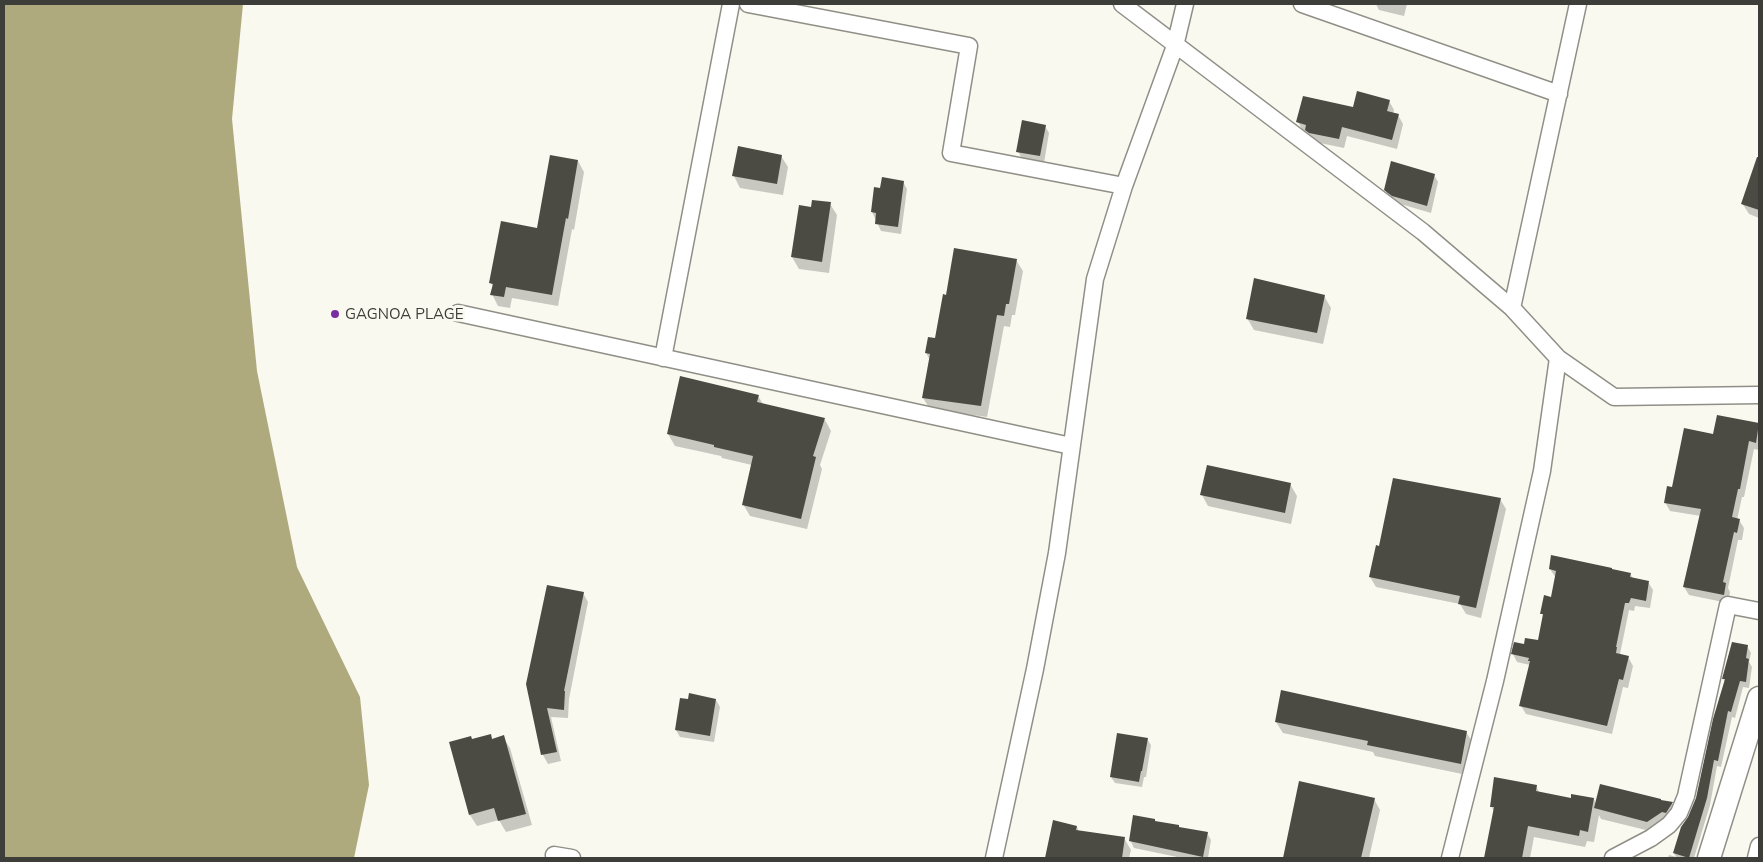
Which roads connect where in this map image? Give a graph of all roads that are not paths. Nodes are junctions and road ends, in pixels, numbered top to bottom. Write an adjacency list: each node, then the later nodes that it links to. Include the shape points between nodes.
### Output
1 (731, 4): 12 (street)
2 (748, 4): 9 (street, via 969,46 951,153)
3 (1122, 4): 7 (street)
4 (1185, 4): 7 (street)
5 (1302, 4): 8 (street)
6 (1578, 4): 8 (street)
7 (1176, 46): 9 (street); 10 (street, via 1423,232)
8 (1559, 94): 10 (street)
9 (1124, 186): 15 (street, via 1095,279)
10 (1512, 308): 13 (street)
11 (458, 314): 12 (street)
12 (664, 358): 15 (street)
13 (1558, 358): 14 (street, via 1614,397); 22 (street, via 1542,471 1496,681)
14 (1759, 395)
15 (1071, 446): 21 (street, via 1057,553)
16 (1759, 611): 23 (street, via 1728,605 1686,796 1679,813 1651,838)
17 (1759, 698): 24 (main road)
18 (1759, 846): 25 (street)
19 (555, 858): 20 (street, via 554,855)
20 (572, 858)
21 (994, 858)
22 (1450, 858)
23 (1613, 858)
24 (1710, 858)
25 (1756, 858)

